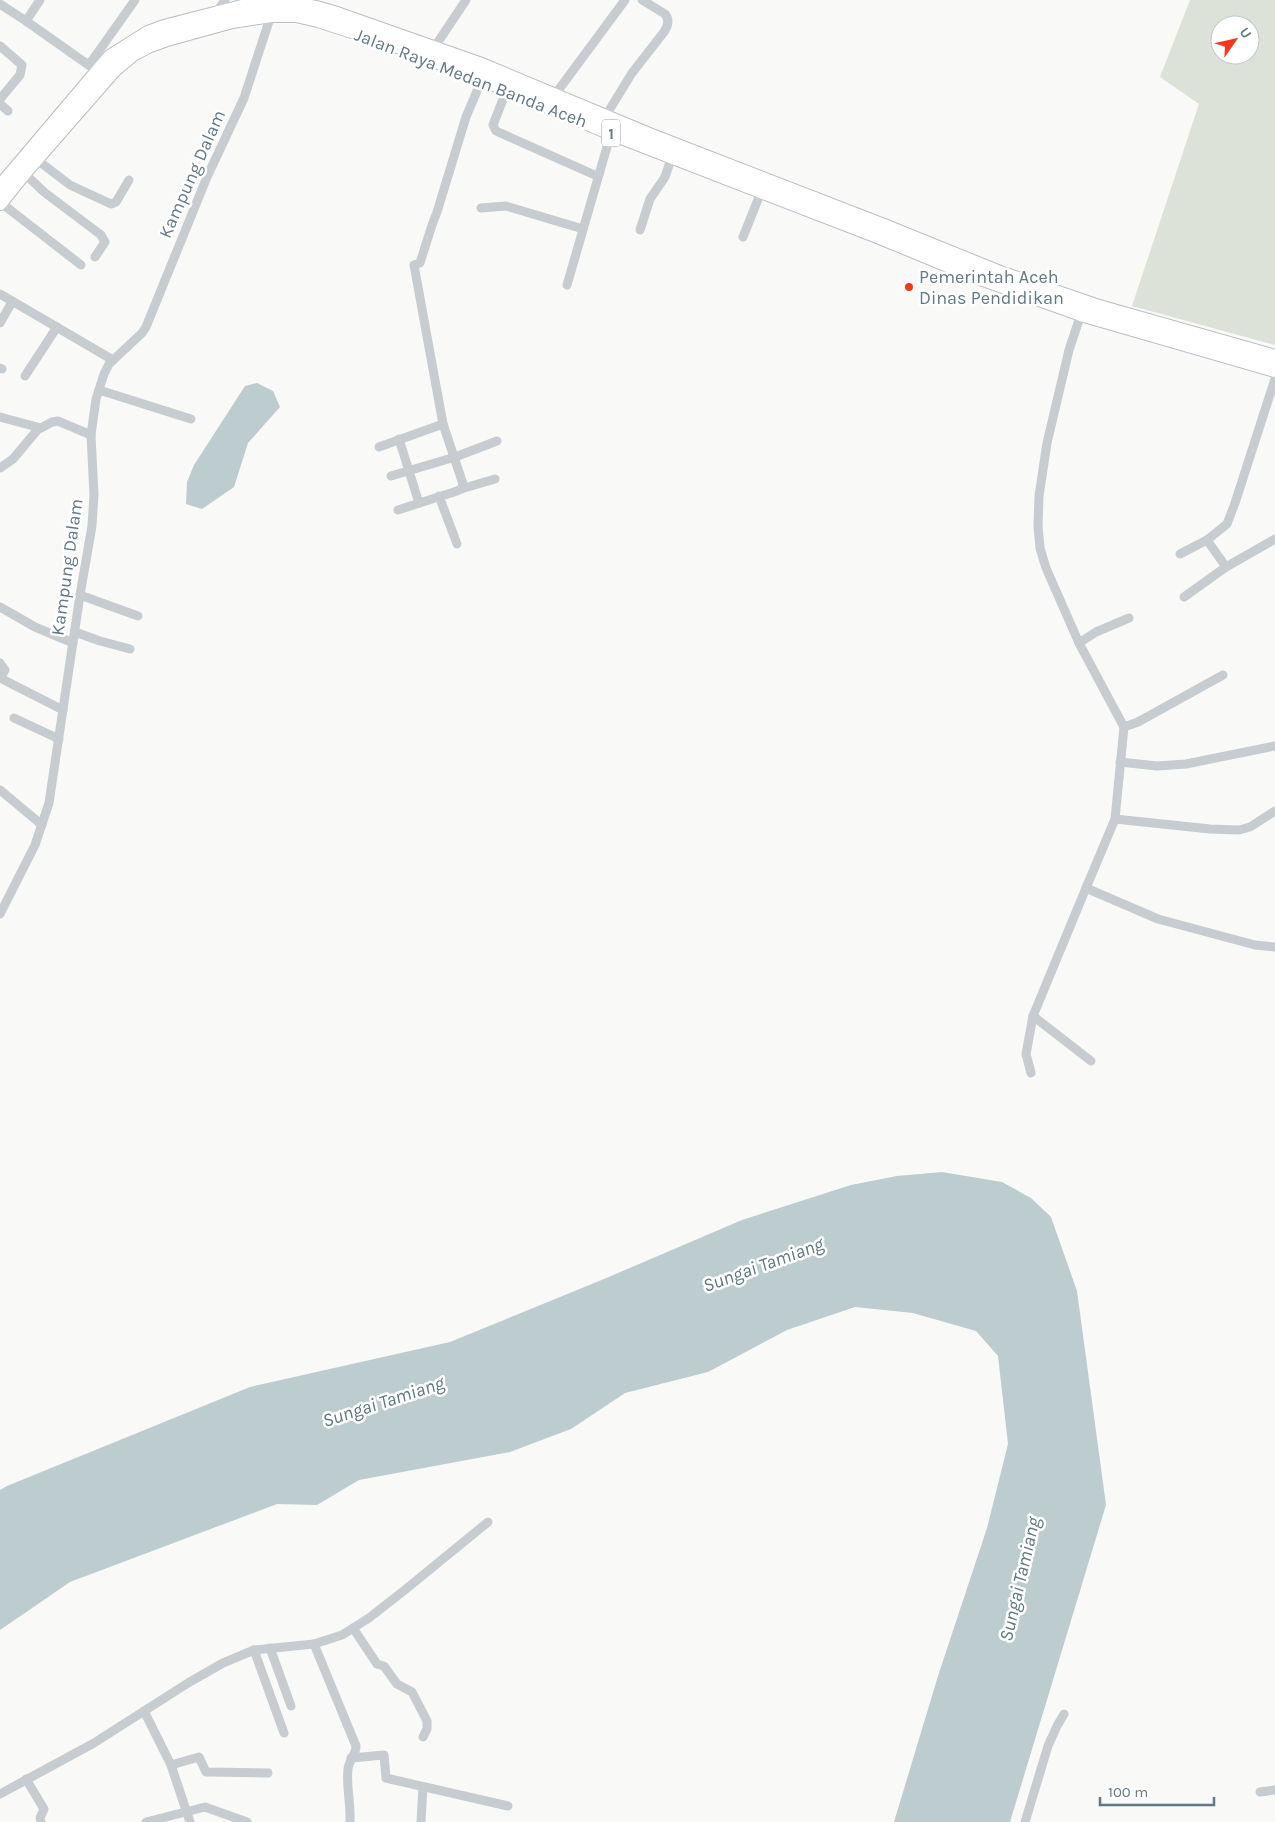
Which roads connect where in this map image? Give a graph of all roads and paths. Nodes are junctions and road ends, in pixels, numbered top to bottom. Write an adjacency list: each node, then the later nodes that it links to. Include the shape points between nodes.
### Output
1 (40, 0): 10 (street)
2 (135, 0): 13 (street)
3 (225, 0): 8 (street)
4 (466, 0): 12 (street)
5 (625, 0): 16 (street)
6 (642, 0): 20 (street, via 665,14 668,25 632,73)
7 (0, 4): 10 (street)
8 (216, 13): 12 (highway, Jalan Raya Medan Banda Aceh / 1, via 246,6 287,3 316,8); 13 (highway, Jalan Raya Medan Banda Aceh / 1, via 148,34)
9 (271, 15): 14 (highway, Jalan Raya Medan Banda Aceh / 1, via 309,18 363,34); 23 (highway, Jalan Raya Medan Banda Aceh / 1, via 232,21 167,39 133,54 114,70); 45 (street, Kampung Dalam, via 244,98 207,177 146,327)
10 (26, 21): 13 (street)
11 (0, 46): 17 (street, via 22,65 20,75)
12 (434, 48): 15 (highway, Jalan Raya Medan Banda Aceh / 1)
13 (93, 68): 28 (highway, Jalan Raya Medan Banda Aceh / 1)
14 (482, 78): 15 (highway, Jalan Raya Medan Banda Aceh / 1); 52 (street, via 466,117 420,263 414,265)
15 (515, 88): 16 (highway, Jalan Raya Medan Banda Aceh / 1); 21 (highway, Jalan Raya Medan Banda Aceh / 1); 26 (street, via 493,125 496,131)
16 (554, 96): 20 (highway, Jalan Raya Medan Banda Aceh / 1)
17 (0, 99)
18 (0, 104): 19 (street)
19 (8, 111)
20 (605, 118): 24 (highway, Jalan Raya Medan Banda Aceh / 1)
21 (611, 133): 22 (highway, Jalan Raya Medan Banda Aceh / 1); 26 (street)
22 (672, 156): 24 (highway, Jalan Raya Medan Banda Aceh / 1); 33 (street, via 665,177 650,199)
23 (36, 159): 25 (highway, Jalan Raya Medan Banda Aceh / 1); 27 (street, via 70,185 111,204 116,202)
24 (723, 170): 29 (highway, Jalan Raya Medan Banda Aceh / 1); 34 (highway, Jalan Raya Medan Banda Aceh / 1)
25 (24, 173): 30 (highway, Jalan Raya Medan Banda Aceh / 1); 36 (street, via 101,235 105,242)
26 (597, 176): 32 (street)
27 (129, 180)
28 (0, 187)
29 (761, 192): 34 (highway, Jalan Raya Medan Banda Aceh / 1); 35 (street)
30 (0, 203): 37 (street)
31 (481, 208): 32 (street, via 506,206)
32 (582, 229): 38 (street)
33 (640, 230)
34 (882, 231): 41 (highway, Jalan Raya Medan Banda Aceh / 1, via 972,275); 44 (highway, Jalan Raya Medan Banda Aceh / 1, via 1099,307)
35 (743, 237)
36 (95, 257)
37 (81, 265)
38 (567, 285)
39 (0, 294): 40 (street)
40 (12, 302): 42 (street); 43 (street)
41 (1081, 314): 46 (highway, Jalan Raya Medan Banda Aceh / 1); 79 (street, via 1068,350 1047,443 1038,526 1046,568)
42 (0, 322)
43 (57, 327): 45 (street); 47 (street)
44 (1275, 357)
45 (113, 360): 49 (street, Kampung Dalam, via 106,369)
46 (1275, 370)
47 (25, 376)
48 (1275, 379): 67 (street, via 1229,518 1224,528)
49 (99, 390): 51 (street); 54 (street, Kampung Dalam)
50 (0, 417): 53 (street)
51 (191, 419)
52 (443, 424): 55 (street); 58 (street)
53 (39, 428): 54 (street, via 58,421); 59 (street, via 13,459)
54 (92, 435): 72 (street, Kampung Dalam, via 94,509)
55 (399, 440): 57 (street); 60 (street)
56 (497, 441): 58 (street)
57 (379, 446)
58 (455, 457): 60 (street); 63 (street, via 463,484)
59 (0, 468)
60 (409, 471): 61 (street); 65 (street)
61 (391, 476)
62 (495, 480): 63 (street)
63 (461, 489): 64 (street)
64 (439, 496): 65 (street); 69 (street)
65 (419, 503): 66 (street)
66 (398, 510)
67 (1207, 540): 70 (street); 71 (street)
68 (1275, 540): 71 (street)
69 (457, 544)
70 (1180, 554)
71 (1226, 567): 73 (street)
72 (80, 595): 75 (street); 77 (street, Kampung Dalam)
73 (1184, 597)
74 (0, 607): 78 (street)
75 (138, 616)
76 (1129, 618): 79 (street)
77 (75, 632): 78 (street, Kampung Dalam); 80 (street)
78 (73, 643): 84 (street, Kampung Dalam)
79 (1079, 643): 86 (street)
80 (130, 649)
81 (0, 663): 83 (street, via 5,670)
82 (1223, 675): 86 (street, via 1138,722)
83 (0, 678): 84 (street)
84 (63, 710): 87 (street, Kampung Dalam)
85 (14, 718): 87 (street)
86 (1124, 726): 89 (street)
87 (59, 739): 93 (street, Kampung Dalam)
88 (1275, 746): 89 (street, via 1186,764 1157,766)
89 (1120, 762): 92 (street)
90 (0, 790): 93 (street)
91 (1275, 811): 92 (street, via 1250,827 1238,830)
92 (1115, 819): 94 (street)
93 (42, 825): 95 (street, Kampung Dalam)
94 (1086, 888): 96 (street, via 1158,919 1255,945); 97 (street)
95 (0, 914)
96 (1275, 947)
97 (1033, 1016): 98 (street); 99 (street, via 1026,1054)
98 (1091, 1061)
99 (1031, 1073)
100 (488, 1522): 101 (street)
101 (354, 1628): 102 (street, via 333,1640); 109 (street, via 377,1664 384,1666 397,1684 412,1691 426,1721)
102 (314, 1644): 103 (street); 110 (street, via 355,1742 356,1750)
103 (270, 1648): 104 (street); 105 (street)
104 (254, 1650): 106 (street, via 211,1669); 108 (street)
105 (292, 1706)
106 (144, 1711): 111 (street); 113 (street, via 94,1743)
107 (1064, 1714): 126 (street, via 1048,1746)
108 (284, 1733)
109 (423, 1737)
110 (351, 1758): 114 (street, via 384,1755 386,1778); 124 (street, via 347,1773)
111 (171, 1765): 112 (street, via 199,1757 206,1772); 119 (street)
112 (268, 1773)
113 (26, 1779): 117 (street); 120 (street, via 44,1809)
114 (423, 1787): 118 (street); 125 (street)
115 (1275, 1790): 116 (street)
116 (1260, 1792)
117 (0, 1794)
118 (508, 1806)
119 (187, 1811): 121 (street); 122 (street); 123 (street, via 208,1807)
120 (41, 1822)
121 (146, 1822)
122 (190, 1822)
123 (247, 1822)
124 (350, 1822)
125 (421, 1822)
126 (1025, 1822)

